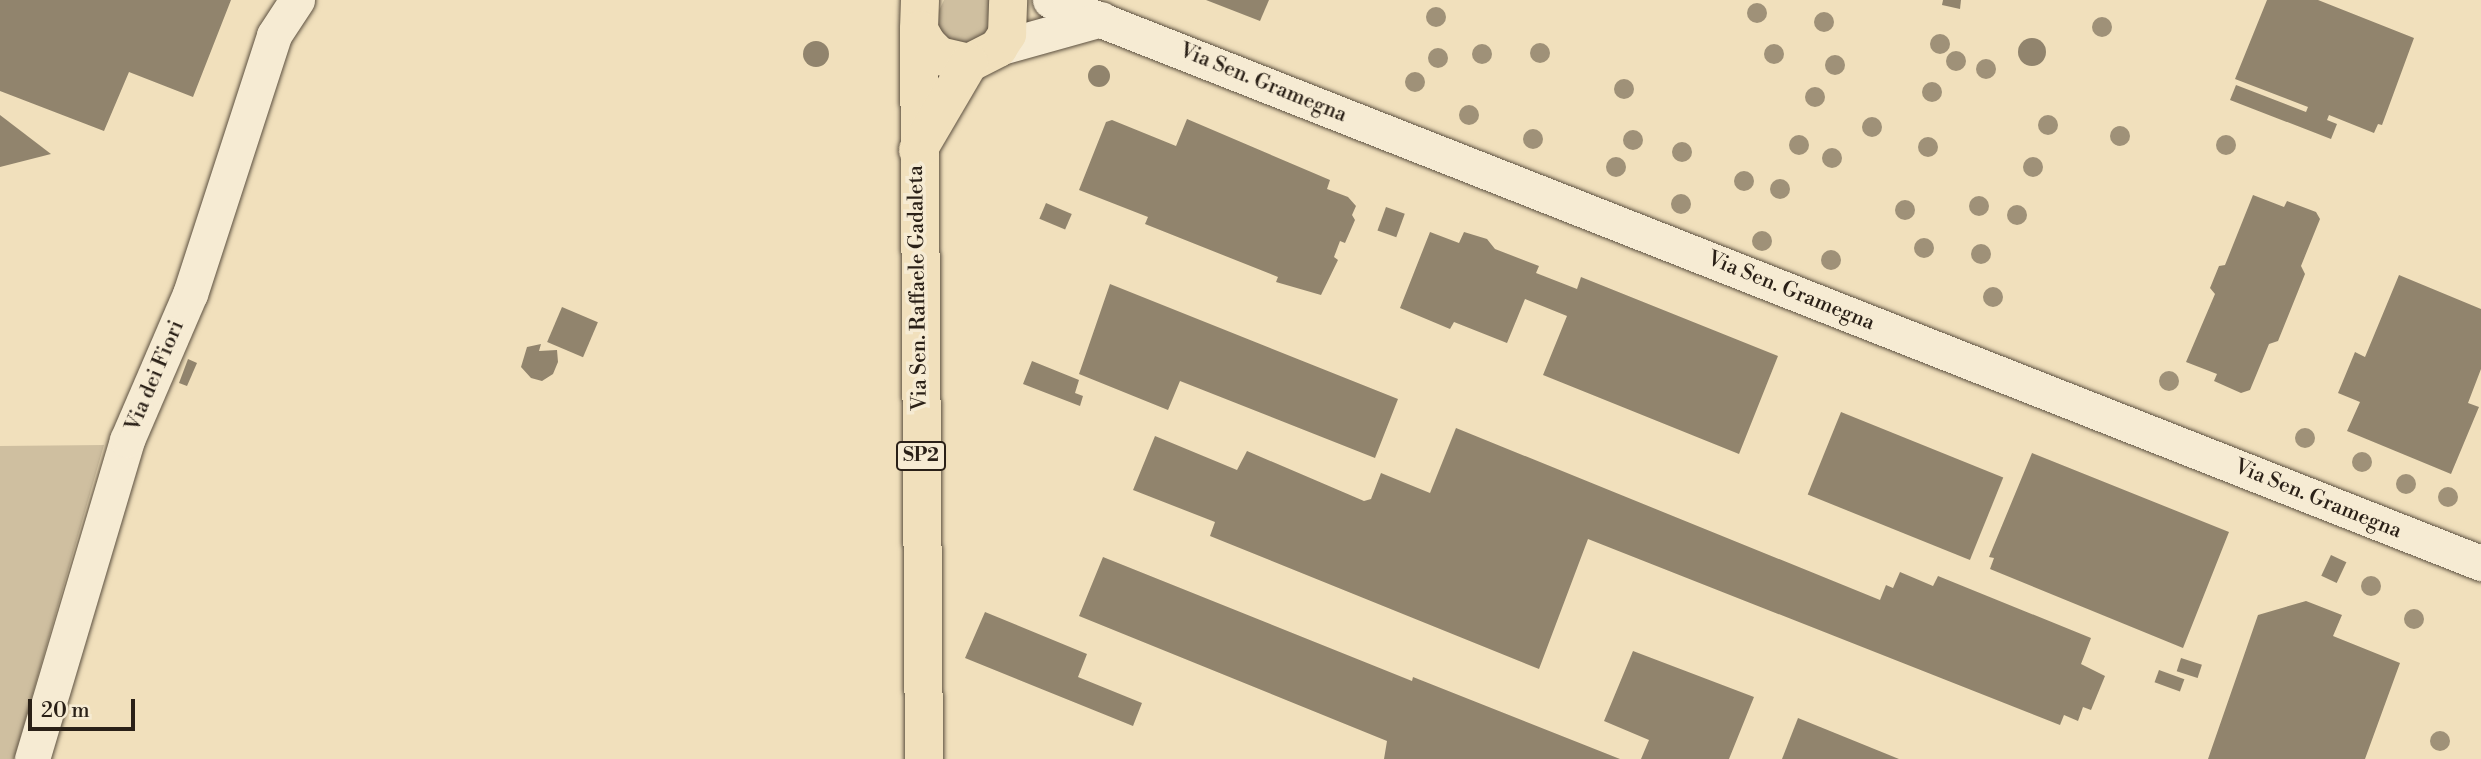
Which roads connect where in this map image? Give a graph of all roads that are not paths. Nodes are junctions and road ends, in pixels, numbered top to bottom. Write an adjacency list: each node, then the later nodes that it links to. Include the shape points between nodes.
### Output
1 (297, 0): 9 (street, Via dei Fiori, via 274,36 190,293 127,440)
2 (1007, 0): 6 (main road, Via Sen. Raffaele Gadaleta, via 1011,19)
3 (1050, 0): 5 (street, Via Sen. Gramegna)
4 (920, 8): 6 (main road, Via Sen. Raffaele Gadaleta, via 939,56); 7 (main road, Via Sen. Raffaele Gadaleta / SP2)
5 (1101, 19): 6 (street); 8 (street, Via Sen. Gramegna)
6 (984, 55): 7 (main road, Via Sen. Raffaele Gadaleta)
7 (917, 152): 10 (main road, Via Sen. Raffaele Gadaleta / SP2)
8 (2481, 563)
9 (32, 759)
10 (924, 759)

